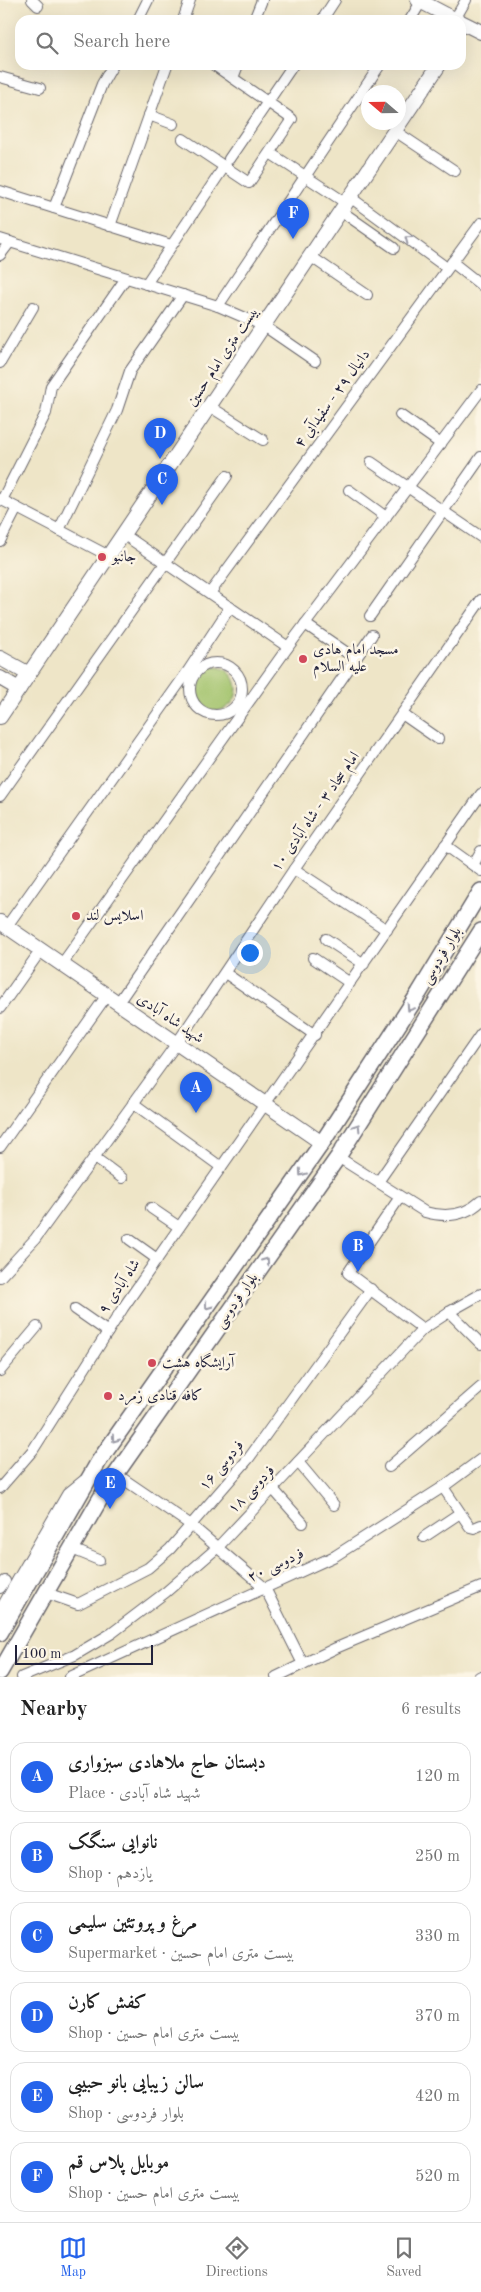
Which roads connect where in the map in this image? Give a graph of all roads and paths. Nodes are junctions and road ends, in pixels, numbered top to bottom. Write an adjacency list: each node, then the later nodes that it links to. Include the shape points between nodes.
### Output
1 (148, 0): 7 (street)
2 (190, 0): 8 (street)
3 (262, 0): 9 (street)
4 (336, 0): 10 (street)
5 (466, 0): 13 (street)
6 (420, 1): 11 (street); 12 (main road)
7 (140, 15)
8 (185, 15)
9 (256, 15)
10 (326, 15)
11 (413, 15)
12 (444, 15)
13 (462, 15)
14 (466, 26): 15 (main road)
15 (481, 32)
16 (111, 70): 37 (street, via 92,108)
17 (165, 70): 27 (street)
18 (221, 70): 24 (street)
19 (236, 70): 24 (street)
20 (290, 70): 26 (street)
21 (377, 70): 34 (street)
22 (436, 70): 29 (main road, بیست متری امام حسین)
23 (0, 77): 25 (street)
24 (233, 78): 26 (street)
25 (40, 88)
26 (268, 102): 31 (street, via 292,119); 32 (street)
27 (149, 115): 28 (street); 39 (street)
28 (173, 124)
29 (394, 131): 33 (street); 36 (main road, بیست متری امام حسین)
30 (183, 139): 32 (street)
31 (270, 153): 32 (street, via 249,183); 34 (street)
32 (227, 163): 41 (street)
33 (455, 171)
34 (306, 176): 36 (street); 51 (street)
35 (0, 191): 37 (street)
36 (345, 204): 42 (street); 44 (main road, بیست متری امام حسین); 45 (street, one-way to 36)
37 (54, 208): 39 (street)
38 (481, 223): 45 (street, دانیال ۲۹ - سفیدآبی ۴)
39 (110, 226): 41 (street)
40 (5, 241): 43 (street); 46 (street)
41 (171, 245): 47 (street)
42 (394, 248)
43 (0, 255)
44 (310, 256): 50 (street); 53 (main road, بیست متری امام حسین)
45 (450, 265): 48 (street); 76 (street, دانیال ۲۹ - سفیدآبی ۴)
46 (126, 278): 47 (street); 66 (street, via 51,386 46,413)
47 (146, 284): 49 (street)
48 (481, 285)
49 (183, 295): 51 (street); 70 (street, via 130,371 117,410)
50 (367, 295)
51 (218, 306): 53 (street)
52 (33, 307): 55 (street)
53 (264, 326): 54 (street); 57 (main road, بیست متری امام حسین)
54 (315, 361)
55 (0, 363)
56 (481, 390): 60 (street)
57 (209, 406): 59 (street); 71 (main road, بیست متری امام حسین)
58 (400, 415): 60 (street)
59 (263, 440)
60 (441, 444): 64 (street)
61 (481, 457): 68 (street)
62 (371, 462): 64 (street)
63 (227, 476): 75 (street)
64 (408, 487): 68 (street); 69 (street)
65 (348, 490): 69 (street)
66 (1, 499): 67 (street)
67 (17, 508): 70 (street); 73 (street)
68 (444, 511): 72 (street); 79 (street)
69 (386, 517): 80 (street)
70 (59, 530): 74 (street)
71 (123, 534): 74 (main road, بیست متری امام حسین); 75 (street)
72 (481, 537)
73 (0, 540)
74 (109, 556): 86 (main road, بیست متری امام حسین)
75 (164, 562): 76 (street); 94 (street)
76 (210, 593): 78 (street)
77 (481, 600): 90 (street, امام سجاد ۳ - شاه آبادی ۱۰)
78 (230, 607): 82 (street); 85 (street)
79 (370, 616)
80 (305, 624): 82 (street); 84 (street)
81 (372, 635): 84 (street)
82 (288, 647): 89 (street)
83 (0, 658): 86 (main road)
84 (356, 659): 110 (street)
85 (191, 673): 89 (street, via 192,700 203,712 220,714); 89 (street, via 206,664 230,666 242,687); 100 (street)
86 (29, 674): 88 (main road, بیست متری امام حسین)
87 (0, 678): 88 (main road)
88 (19, 689): 91 (main road, بیست متری امام حسین)
89 (240, 708): 106 (street)
90 (402, 714): 92 (street); 98 (street, امام سجاد ۳ - شاه آبادی ۱۰)
91 (0, 717)
92 (438, 739)
93 (481, 794): 95 (street, شاه آبادی ۹)
94 (0, 796)
95 (445, 845): 97 (street); 101 (street, شاه آبادی ۹)
96 (481, 851): 97 (street)
97 (477, 868)
98 (294, 869): 101 (street); 108 (street, امام سجاد ۳ - شاه آبادی ۱۰)
99 (481, 891): 117 (main road, بلوار فردوسی, one-way to 117)
100 (3, 924): 104 (main road, شهید شاه آبادی)
101 (387, 930): 107 (street, شاه آبادی ۹)
102 (481, 931): 120 (main road, بلوار فردوسی, one-way to 102)
103 (326, 939): 107 (street)
104 (41, 950): 106 (main road, شهید شاه آبادی); 111 (street)
105 (313, 958): 109 (street)
106 (62, 964): 110 (main road, شهید شاه آبادی)
107 (364, 964): 109 (street, شاه آبادی ۹)
108 (226, 973): 112 (street); 114 (street, امام سجاد ۳ - شاه آبادی ۱۰)
109 (350, 984): 112 (street, شاه آبادی ۹)
110 (113, 999): 114 (main road, شهید شاه آبادی); 118 (street)
111 (0, 1008)
112 (315, 1034): 116 (street, شاه آبادی ۹)
113 (481, 1034): 123 (street)
114 (177, 1043): 115 (street, امام سجاد ۳ - شاه آبادی ۱۰); 116 (main road, شهید شاه آبادی)
115 (132, 1103): 119 (street, امام سجاد ۳ - شاه آبادی ۱۰); 121 (street)
116 (267, 1104): 117 (main road, شهید شاه آبادی); 121 (street, شاه آبادی ۹)
117 (322, 1143): 145 (main road, بلوار فردوسی, one-way to 145)
118 (0, 1147)
119 (94, 1157): 122 (street); 130 (street, امام سجاد ۳ - شاه آبادی ۱۰, via 35,1239)
120 (338, 1157): 123 (street); 144 (main road, بلوار فردوسی, one-way to 120)
121 (221, 1167): 127 (street, شاه آبادی ۹)
122 (122, 1178)
123 (378, 1182): 124 (street)
124 (400, 1197): 125 (street, via 425,1212 440,1216 464,1213); 131 (street, via 348,1273)
125 (481, 1200)
126 (151, 1208): 127 (street)
127 (179, 1227): 129 (street, شاه آبادی ۹)
128 (129, 1239): 129 (street)
129 (157, 1259): 137 (street, شاه آبادی ۹)
130 (0, 1278)
131 (371, 1289): 136 (street); 153 (street, فردوسی ۱۶, via 276,1423)
132 (481, 1294): 134 (street, فردوسی ۱۸)
133 (74, 1309): 137 (street)
134 (449, 1312): 136 (street, فردوسی ۱۸); 138 (street)
135 (37, 1327): 139 (street)
136 (423, 1329): 142 (street, فردوسی ۱۸)
137 (108, 1332): 147 (street, شاه آبادی ۹, via 33,1450)
138 (481, 1344)
139 (0, 1371)
140 (481, 1387): 143 (street)
141 (481, 1459): 148 (street, فردوسی ۲۰)
142 (298, 1462): 149 (street, فردوسی ۱۸); 150 (street)
143 (389, 1467)
144 (116, 1474): 146 (main road, بلوار فردوسی); 153 (street)
145 (90, 1479): 162 (main road, بلوار فردوسی, via 69,1495); 163 (main road)
146 (107, 1487): 157 (main road, بلوار فردوسی, via 101,1508); 165 (main road)
147 (0, 1488)
148 (443, 1488): 151 (street); 160 (street, فردوسی ۲۰, via 335,1556)
149 (273, 1489): 152 (street); 156 (street, فردوسی ۱۸)
150 (334, 1505)
151 (460, 1513): 154 (street, via 470,1527); 155 (street)
152 (303, 1523)
153 (191, 1525): 156 (street); 161 (street, فردوسی ۱۶, via 148,1568 78,1604)
154 (481, 1525)
155 (424, 1537)
156 (218, 1547): 160 (street); 167 (street, فردوسی ۱۸, via 112,1634 75,1655)
157 (77, 1551): 158 (street); 161 (main road, بلوار فردوسی)
158 (100, 1560)
159 (481, 1587): 164 (street)
160 (265, 1588): 164 (street); 168 (street, فردوسی ۲۰)
161 (52, 1595): 166 (main road, بلوار فردوسی)
162 (0, 1614)
163 (0, 1633)
164 (304, 1664): 169 (street)
165 (0, 1672)
166 (6, 1677)
167 (22, 1677)
168 (70, 1677)
169 (276, 1677)

